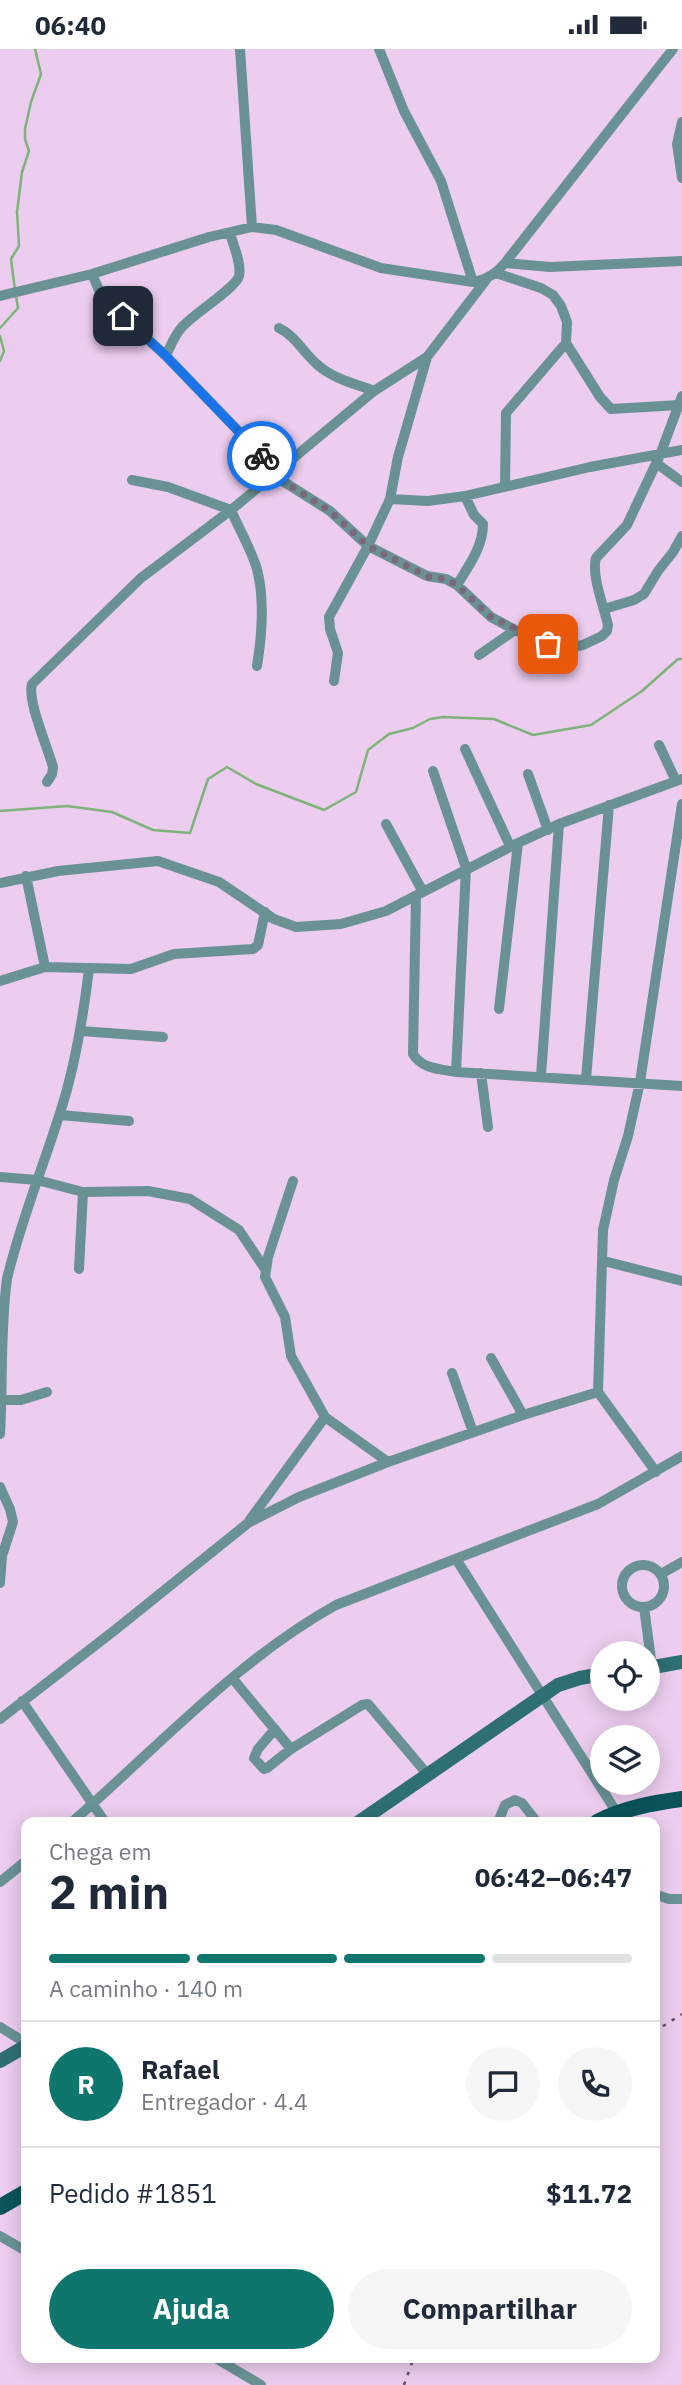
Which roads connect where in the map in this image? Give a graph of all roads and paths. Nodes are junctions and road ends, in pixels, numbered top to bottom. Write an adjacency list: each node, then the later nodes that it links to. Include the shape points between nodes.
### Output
1 (240, 49): 6 (street)
2 (379, 49): 13 (street, via 404,111 441,181)
3 (673, 49): 9 (street)
4 (682, 122): 5 (street, via 677,144)
5 (682, 179)
6 (253, 227): 7 (street); 13 (street, via 276,230 381,268)
7 (230, 233): 11 (street); 17 (street, via 239,277 184,325)
8 (682, 261): 9 (street, via 550,267)
9 (505, 263): 10 (street)
10 (496, 273): 12 (street); 16 (street, via 553,295 567,322)
11 (92, 274): 14 (street); 17 (street, via 102,297)
12 (486, 279): 13 (street); 18 (street)
13 (473, 282)
14 (0, 296)
15 (279, 328): 19 (street, via 292,335 326,372)
16 (566, 343): 20 (street, via 611,408); 26 (street, via 506,413)
17 (166, 356): 23 (street)
18 (427, 356): 19 (street); 28 (street)
19 (374, 391): 23 (street)
20 (680, 400): 22 (street)
21 (682, 450): 22 (street)
22 (658, 459): 25 (street); 26 (street, via 590,467); 33 (street, via 627,524 596,558)
23 (275, 473): 29 (street); 31 (street, via 330,511)
24 (132, 480): 29 (street, via 168,487)
25 (682, 482)
26 (505, 487): 27 (street)
27 (465, 496): 28 (street, via 428,501); 32 (street, via 483,529 474,559)
28 (390, 499): 31 (street)
29 (231, 510): 36 (street, via 260,587); 43 (street, via 141,578 32,684 53,767)
30 (682, 536): 33 (street, via 644,594)
31 (368, 546): 32 (street, via 429,577); 37 (street, via 329,617 338,653)
32 (457, 585): 34 (street, via 491,617)
33 (604, 609): 34 (street, via 607,631 583,645 548,644)
34 (515, 630): 35 (street)
35 (479, 655)
36 (257, 666)
37 (334, 681)
38 (659, 745): 42 (street)
39 (465, 749): 49 (street)
40 (433, 771): 50 (street)
41 (528, 774): 48 (street)
42 (679, 780): 45 (street)
43 (47, 782)
44 (682, 804): 65 (street)
45 (608, 805): 47 (street); 64 (street)
46 (386, 824): 53 (street)
47 (559, 824): 48 (street); 63 (street)
48 (548, 830): 49 (street)
49 (514, 845): 50 (street); 58 (street)
50 (466, 869): 53 (street); 61 (street)
51 (26, 876): 52 (street); 54 (street, via 158,861 219,882); 55 (street)
52 (0, 883)
53 (419, 894): 54 (street, via 364,919 320,927 296,927); 61 (street, via 413,1054 427,1066)
54 (265, 912): 56 (street, via 258,945 253,949 190,952 131,968)
55 (45, 967): 56 (street); 57 (street)
56 (89, 969): 59 (street)
57 (0, 981)
58 (499, 1009)
59 (81, 1031): 60 (street); 67 (street)
60 (163, 1037)
61 (456, 1072): 62 (street)
62 (481, 1073): 63 (street); 69 (street)
63 (541, 1076): 64 (street)
64 (586, 1079): 65 (street)
65 (640, 1082): 66 (street); 74 (street, via 603,1230)
66 (682, 1086)
67 (60, 1115): 68 (street); 71 (street)
68 (129, 1121)
69 (488, 1126)
70 (0, 1177): 71 (street)
71 (37, 1180): 73 (street); 82 (street, via 3,1305)
72 (293, 1181): 76 (street)
73 (83, 1192): 75 (street); 76 (street, via 148,1191 190,1199 239,1230)
74 (604, 1261): 77 (street); 81 (street)
75 (79, 1269)
76 (265, 1269): 84 (street, via 285,1317 291,1356)
77 (682, 1281)
78 (491, 1358): 83 (street)
79 (452, 1373): 85 (street)
80 (47, 1392): 82 (street)
81 (598, 1392): 83 (street); 89 (street)
82 (1, 1400): 86 (street)
83 (523, 1415): 85 (street)
84 (325, 1417): 88 (street); 91 (street)
85 (472, 1432): 88 (street)
86 (0, 1434)
87 (682, 1456): 89 (street)
88 (388, 1462): 91 (street)
89 (656, 1472): 92 (street, via 598,1504)
90 (0, 1487): 95 (street, via 13,1521 2,1556)
91 (248, 1523): 103 (street)
92 (456, 1559): 101 (street, via 336,1605 291,1632); 102 (street)
93 (682, 1562): 94 (street)
94 (661, 1574): 96 (street, via 664,1591 660,1599); 96 (street, via 642,1565 626,1574 622,1586 626,1598)
95 (0, 1583)
96 (644, 1607): 97 (street)
97 (647, 1641)
98 (682, 1662): 99 (street)
99 (660, 1665)
100 (590, 1676): 102 (street, via 558,1685)
101 (233, 1679): 105 (street); 109 (street)
102 (543, 1695): 107 (street); 110 (street)
103 (22, 1702): 104 (street); 109 (street)
104 (0, 1719)
105 (275, 1729): 106 (street); 106 (street, via 254,1758 264,1769)
106 (291, 1749): 107 (street, via 368,1704)
107 (428, 1775): 113 (street)
108 (682, 1799): 110 (main road)
109 (93, 1804): 111 (street); 112 (street)
110 (617, 1813): 116 (main road)
111 (78, 1817)
112 (102, 1817)
113 (366, 1817)
114 (500, 1817): 115 (street, via 505,1805 515,1800)
115 (533, 1817)
116 (609, 1817)
117 (21, 1865): 118 (street)
118 (0, 1882)
119 (660, 1896): 120 (street)
120 (682, 1899)
121 (0, 2027): 122 (street)
122 (21, 2041)
123 (21, 2047): 124 (street)
124 (0, 2061)
125 (21, 2195): 126 (main road)
126 (0, 2207)
127 (0, 2236): 128 (street)
128 (21, 2248)
129 (224, 2363): 130 (street)
130 (261, 2385)

